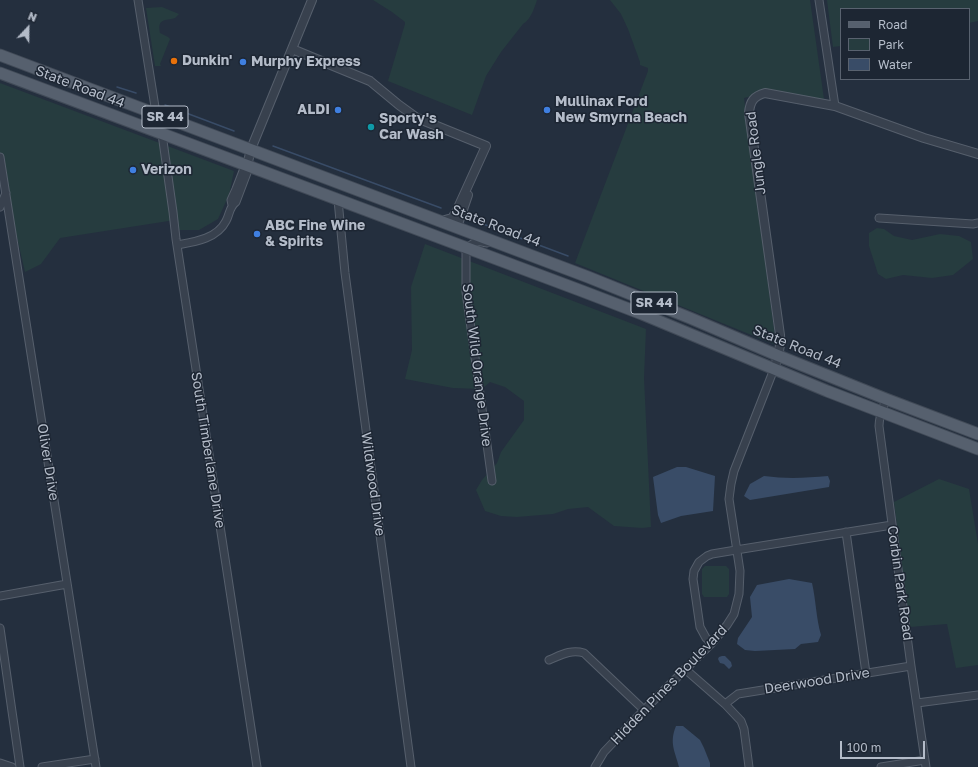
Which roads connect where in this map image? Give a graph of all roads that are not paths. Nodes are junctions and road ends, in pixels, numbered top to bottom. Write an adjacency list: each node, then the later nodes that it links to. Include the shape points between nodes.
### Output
1 (138, 0): 10 (street)
2 (312, 0): 4 (street)
3 (819, 0): 9 (street)
4 (292, 49): 12 (street); 16 (street, via 370,81 417,118 486,146)
5 (0, 55): 8 (main road, State Road 44 / SR 44)
6 (0, 67): 8 (main road, via 11,64 71,86)
7 (0, 73): 11 (main road, State Road 44 / SR 44)
8 (79, 84): 10 (main road, State Road 44 / SR 44)
9 (835, 106): 13 (street, Jungle Road, via 924,138); 27 (street, Jungle Road, via 765,93 754,98 749,106 780,335)
10 (156, 113): 12 (main road, State Road 44 / SR 44)
11 (162, 134): 15 (main road, State Road 44 / SR 44); 24 (street, South Timberlane Drive)
12 (251, 149): 15 (street); 21 (main road, State Road 44 / SR 44)
13 (978, 154)
14 (0, 157): 17 (street, Oliver Drive)
15 (247, 166): 18 (main road, State Road 44 / SR 44); 24 (street, via 231,200 232,205 226,222 220,230 206,238)
16 (475, 169): 21 (street, via 456,212 452,218); 23 (street, via 472,186)
17 (6, 193): 19 (street); 37 (street, Oliver Drive)
18 (341, 201): 23 (main road, via 374,208 444,234 450,234); 25 (main road, State Road 44 / SR 44); 57 (street, Wildwood Drive, via 345,273)
19 (0, 207)
20 (879, 218): 22 (street)
21 (441, 221): 23 (main road, State Road 44 / SR 44)
22 (978, 223)
23 (457, 227): 26 (main road, State Road 44 / SR 44)
24 (177, 245): 56 (street, South Timberlane Drive)
25 (466, 248): 26 (street, via 477,241 484,242); 28 (main road, State Road 44 / SR 44, via 642,314); 33 (street, South Wild Orange Drive, via 466,292)
26 (583, 275): 27 (main road, State Road 44 / SR 44)
27 (779, 356): 28 (street, Jungle Road); 29 (main road, State Road 44 / SR 44)
28 (774, 369): 30 (main road, State Road 44 / SR 44); 36 (street, Hidden Pines Boulevard, via 731,484 728,500)
29 (886, 399): 30 (street, Corbin Park Road); 31 (main road, State Road 44 / SR 44)
30 (881, 412): 32 (main road, State Road 44 / SR 44); 34 (street, Corbin Park Road, via 879,420)
31 (978, 434)
32 (978, 449)
33 (492, 481)
34 (892, 525): 35 (street); 42 (street, Corbin Park Road)
35 (846, 532): 36 (street); 44 (street)
36 (736, 550): 40 (street, Hidden Pines Boulevard, via 740,571 739,594 734,614); 40 (street, via 707,556 699,562 694,571 700,626 706,638)
37 (67, 584): 38 (street); 51 (street, Oliver Drive)
38 (0, 596)
39 (0, 628): 45 (street)
40 (712, 643): 43 (street, Hidden Pines Boulevard)
41 (549, 660): 49 (street, via 571,651 588,655)
42 (912, 666): 44 (street, Deerwood Drive); 47 (street, Corbin Park Road)
43 (685, 669): 48 (street); 49 (street, Hidden Pines Boulevard)
44 (866, 673): 48 (street, Deerwood Drive, via 738,694)
45 (3, 679): 54 (street)
46 (978, 695): 47 (street)
47 (918, 703): 52 (street, Corbin Park Road)
48 (725, 704): 59 (street, via 741,720)
49 (644, 710): 58 (street, Hidden Pines Boulevard, via 604,752)
50 (0, 763): 53 (street)
51 (96, 763): 55 (street)
52 (926, 764): 60 (street)
53 (12, 767)
54 (20, 767)
55 (42, 767)
56 (257, 767)
57 (411, 767)
58 (595, 767)
59 (749, 767)
60 (881, 767)

